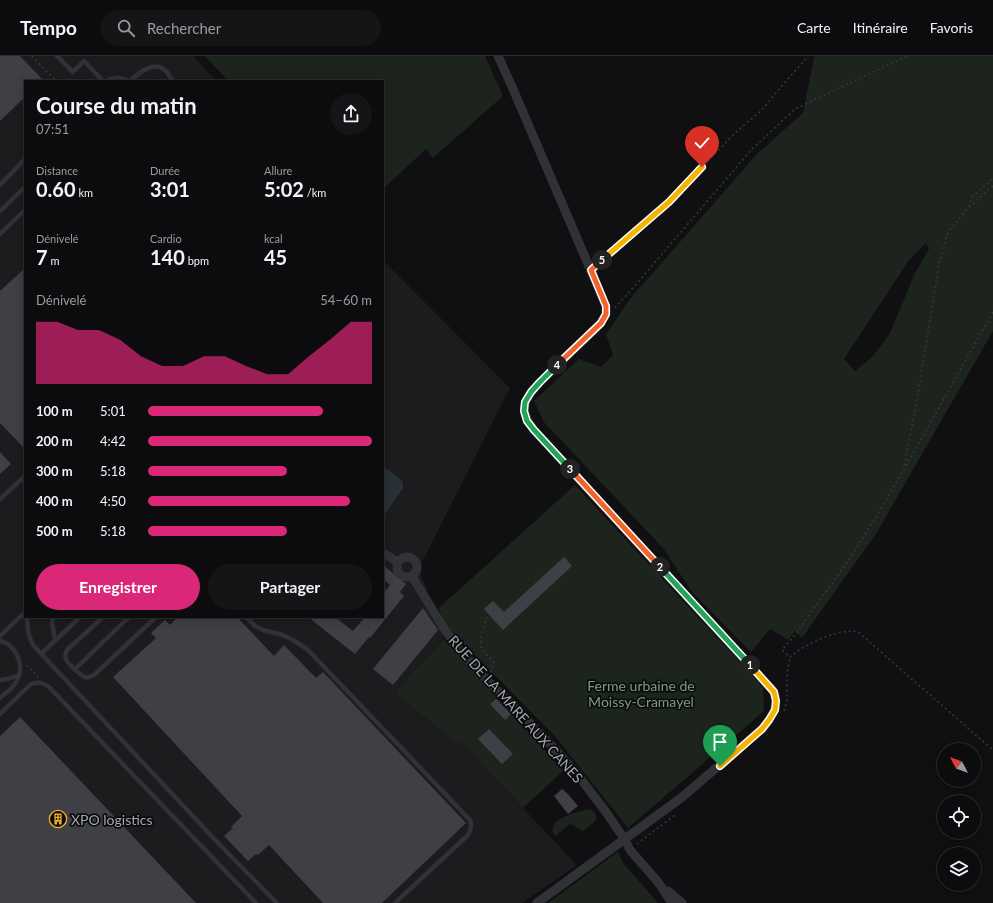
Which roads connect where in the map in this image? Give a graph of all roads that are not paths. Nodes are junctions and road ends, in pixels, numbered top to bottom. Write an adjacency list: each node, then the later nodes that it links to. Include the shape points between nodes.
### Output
1 (57, 56): 3 (lane, via 73,72 84,61)
2 (498, 56): 36 (street, via 606,306 606,314 601,323 531,392 525,402 527,421 766,683 774,692 776,701 775,710 762,729 681,798)
3 (104, 80)
4 (108, 80): 5 (lane)
5 (126, 80)
6 (130, 80): 7 (lane, via 148,67 156,65 163,68)
7 (172, 80)
8 (24, 160): 9 (lane)
9 (0, 185)
10 (24, 188): 11 (lane)
11 (0, 211)
12 (24, 211): 13 (lane)
13 (0, 234)
14 (24, 477): 15 (lane)
15 (0, 499)
16 (384, 554): 17 (street)
17 (398, 562): 18 (street, via 397,568 401,576); 18 (street, via 407,557 416,561 417,570)
18 (412, 576): 36 (street, RUE DE LA MARE AUX CANES, via 457,647 574,770)
19 (24, 613): 27 (lane)
20 (27, 618): 30 (lane, via 30,638)
21 (53, 618): 28 (lane)
22 (79, 618): 28 (lane)
23 (102, 618): 31 (lane, via 67,650 66,660)
24 (128, 618): 31 (lane)
25 (155, 618): 31 (lane, via 94,675 86,678)
26 (247, 618): 40 (lane, via 255,626 283,635 307,649 470,820 471,829 468,835)
27 (0, 636)
28 (55, 640): 30 (lane)
29 (0, 641): 32 (lane, via 5,642 18,657)
30 (42, 653): 39 (lane)
31 (75, 669)
32 (19, 675): 33 (lane); 34 (lane, via 14,685)
33 (0, 680)
34 (0, 698)
35 (0, 714): 38 (lane, via 31,684 44,682)
36 (625, 840): 37 (street, RUE DE LA MARE AUX CANES, via 630,850); 41 (street)
37 (658, 882): 42 (street); 43 (street)
38 (256, 903)
39 (277, 903)
40 (395, 903)
41 (537, 903)
42 (672, 903)
43 (682, 903)

